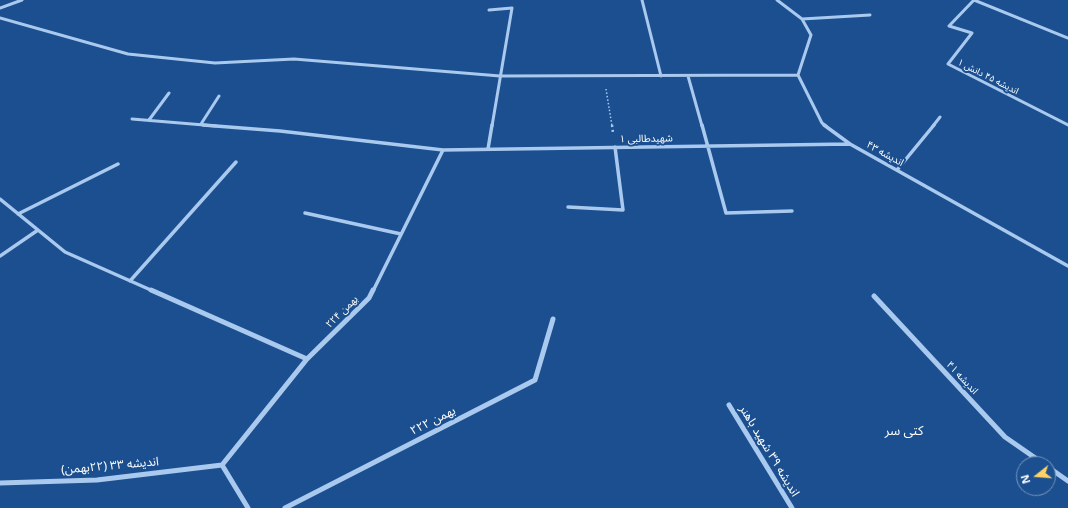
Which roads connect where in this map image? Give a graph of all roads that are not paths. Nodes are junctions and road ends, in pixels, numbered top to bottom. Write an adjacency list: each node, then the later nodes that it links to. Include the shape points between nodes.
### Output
1 (22, 0): 5 (street)
2 (642, 0): 13 (street)
3 (777, 0): 9 (street)
4 (974, 0): 10 (street); 21 (street, اندیشه ۴۵ دانش ۱, via 949,26 972,33 948,64)
5 (0, 8)
6 (489, 10): 12 (street, via 512,8)
7 (870, 15): 9 (street)
8 (0, 18): 12 (street, via 128,54 215,63 294,59)
9 (802, 19): 11 (street, via 811,35)
10 (1068, 38)
11 (798, 75): 14 (street); 22 (street, اندیشه ۴۳, via 822,123)
12 (500, 76): 13 (street); 25 (street)
13 (661, 76): 14 (street)
14 (688, 76): 23 (street)
15 (169, 93): 19 (street)
16 (220, 96): 20 (street)
17 (940, 117): 29 (street)
18 (132, 119): 19 (street, شهیدطالبی ۱)
19 (149, 120): 20 (street, شهیدطالبی ۱)
20 (201, 124): 26 (street, شهیدطالبی ۱, via 280,130)
21 (1068, 126)
22 (850, 144): 23 (street, شهیدطالبی ۱); 29 (street, اندیشه ۴۳)
23 (707, 146): 24 (street, شهیدطالبی ۱); 32 (street, via 726,213)
24 (615, 147): 25 (street, شهیدطالبی ۱); 31 (street, via 623,210)
25 (488, 149): 26 (street, شهیدطالبی ۱)
26 (443, 150): 36 (street, ۲۲بهمن ۴)
27 (236, 162): 39 (street)
28 (118, 164): 34 (street)
29 (897, 170): 38 (street, اندیشه ۴۳)
30 (0, 199): 34 (street)
31 (568, 207)
32 (792, 211)
33 (305, 213): 36 (street)
34 (18, 214): 35 (street)
35 (38, 230): 37 (street); 39 (street, via 65,252)
36 (401, 234): 42 (street, ۲۲بهمن ۴, via 369,298)
37 (0, 256)
38 (1068, 266)
39 (130, 281): 42 (street)
40 (874, 296): 44 (street, اندیشه ۴۱, via 1005,437)
41 (552, 319): 50 (street, ۲۲بهمن ۲, via 535,380)
42 (307, 359): 45 (street, ۲۲بهمن ۴)
43 (729, 405): 51 (street, اندیشه ۳۹ شهید باهنر)
44 (1032, 456)
45 (222, 465): 48 (street, اندیشه ۳۳ (۲۲بهمن), via 97,480); 49 (street)
46 (1056, 473): 47 (street)
47 (1068, 481)
48 (0, 483)
49 (248, 508)
50 (285, 508)
51 (792, 508)

